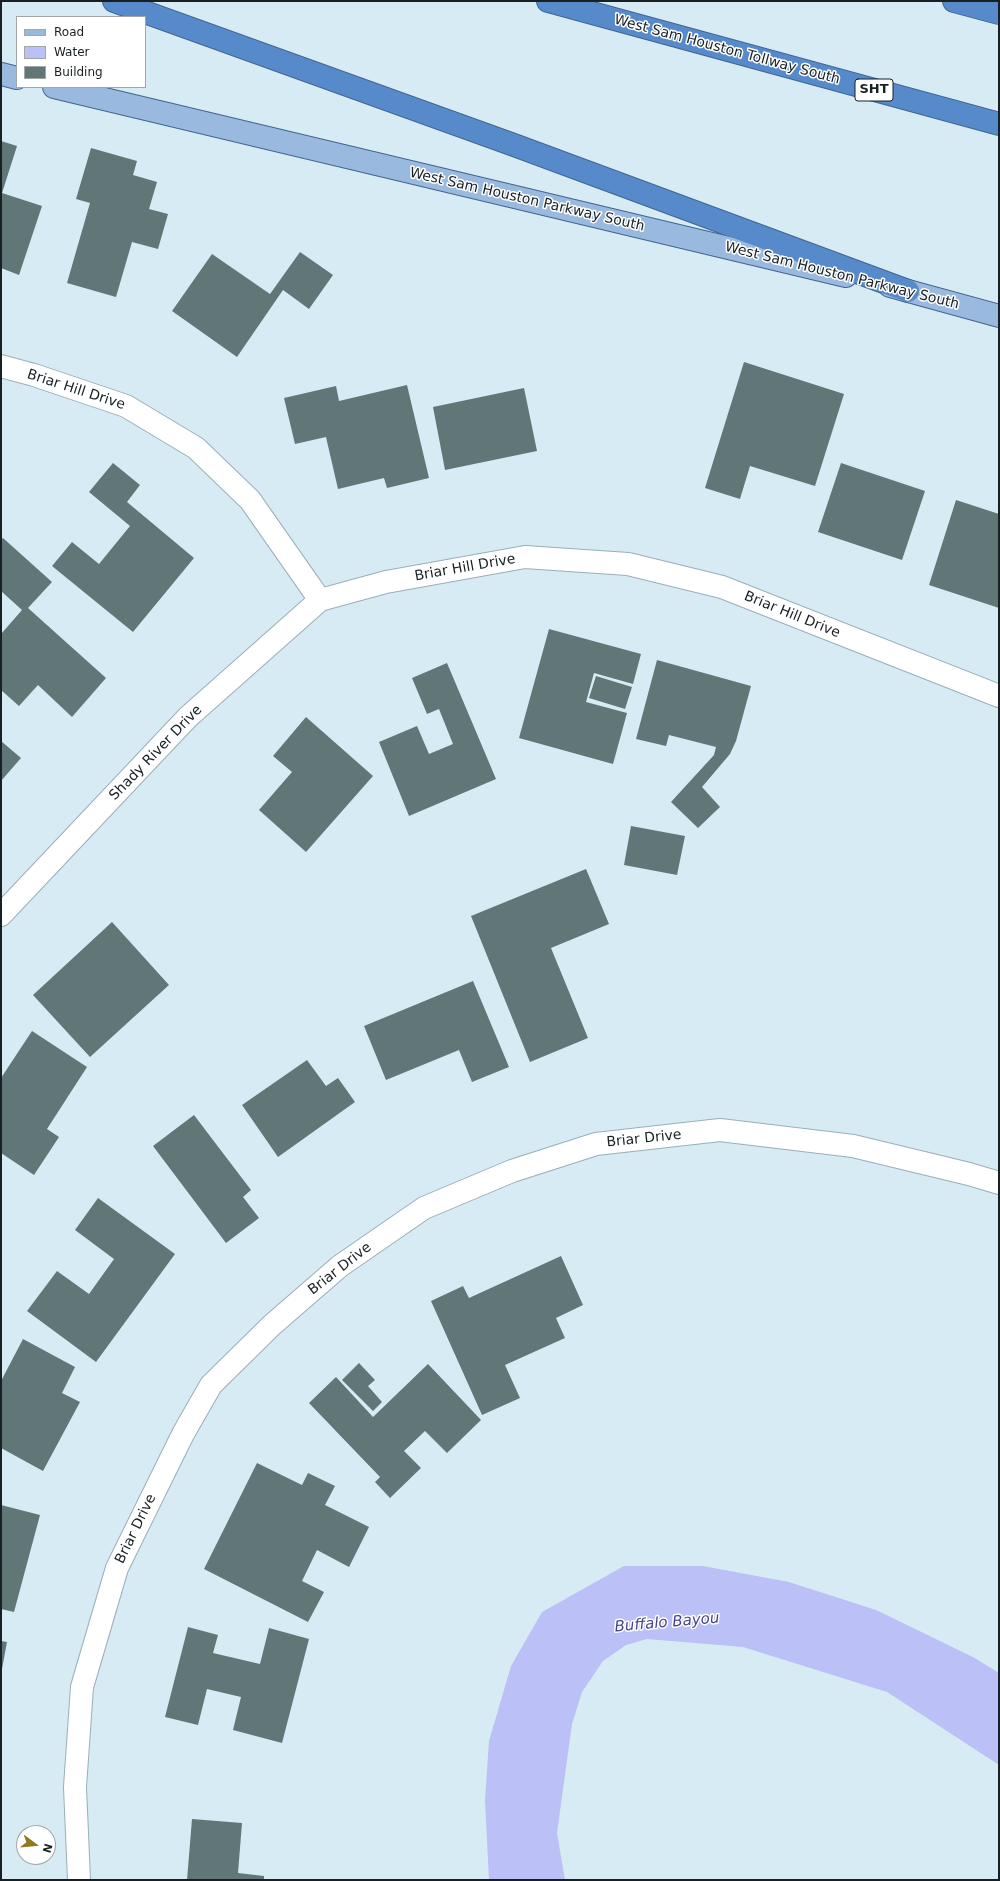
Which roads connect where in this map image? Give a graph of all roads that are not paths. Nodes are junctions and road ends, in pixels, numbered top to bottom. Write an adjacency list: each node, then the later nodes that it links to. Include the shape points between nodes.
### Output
1 (114, 1): 9 (highway)
2 (548, 1): 8 (highway, West Sam Houston Tollway South / SHT)
3 (954, 1): 4 (highway)
4 (999, 13)
5 (1, 74): 6 (main road)
6 (16, 78)
7 (58, 88): 9 (main road, West Sam Houston Parkway South)
8 (999, 124)
9 (908, 291): 10 (main road, West Sam Houston Parkway South)
10 (999, 316)
11 (1, 366): 12 (street, Briar Hill Drive, via 126,406 196,448 250,500)
12 (320, 600): 13 (street, Briar Hill Drive, via 386,582 525,557 628,564 722,587); 14 (street, Shady River Drive, via 188,717)
13 (999, 696)
14 (1, 915)
15 (999, 1183): 16 (street, Briar Drive, via 853,1146 720,1130 596,1144 512,1171 424,1208 340,1266 272,1324 211,1385 183,1434 117,1568 82,1687 75,1787)
16 (79, 1880)

